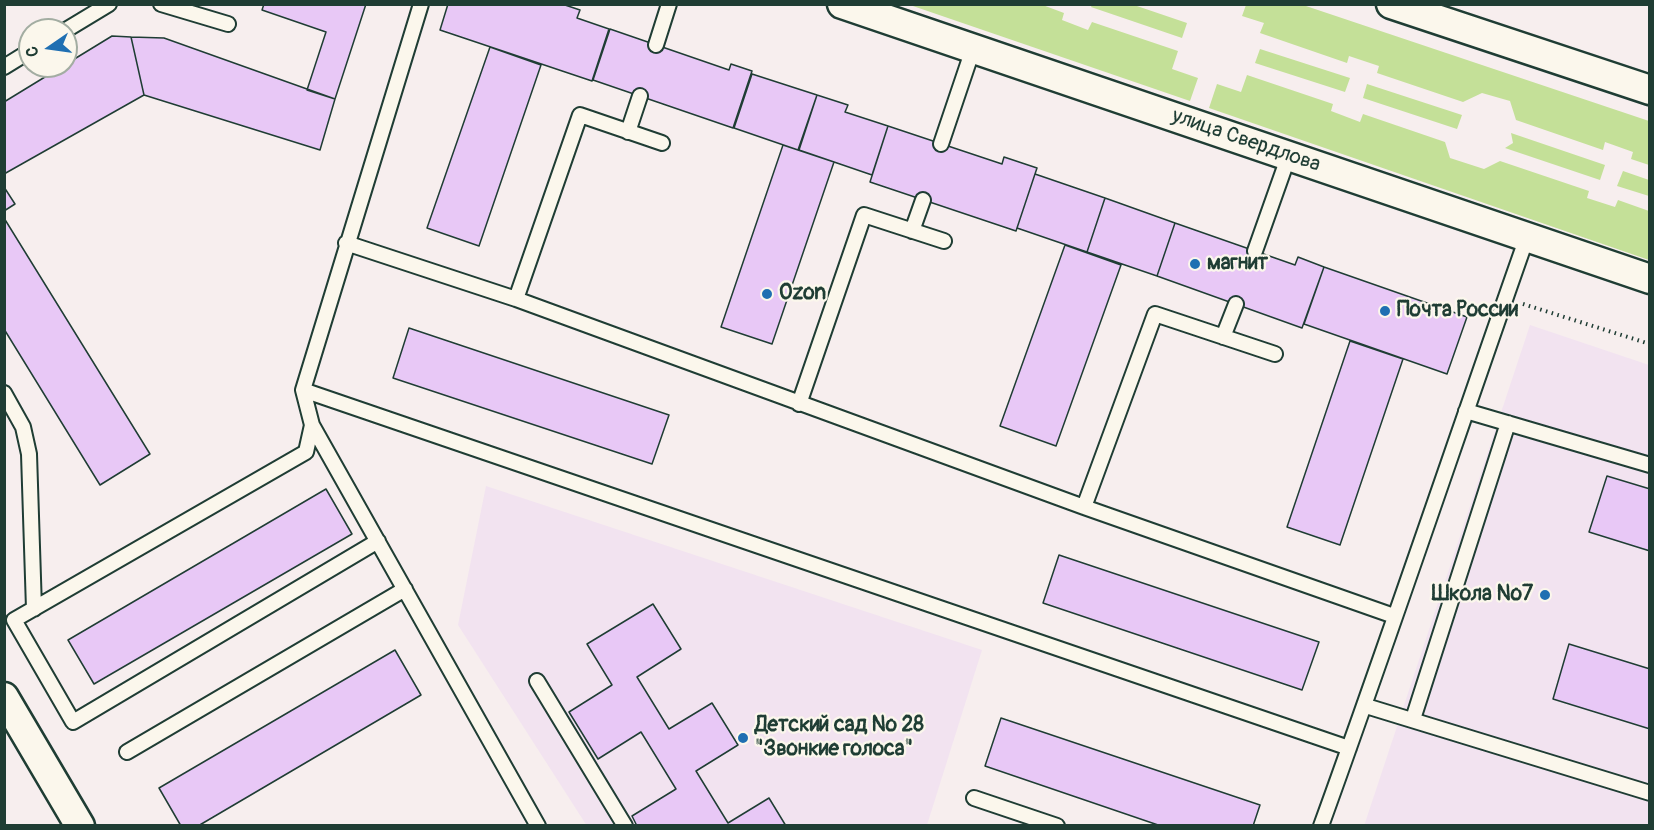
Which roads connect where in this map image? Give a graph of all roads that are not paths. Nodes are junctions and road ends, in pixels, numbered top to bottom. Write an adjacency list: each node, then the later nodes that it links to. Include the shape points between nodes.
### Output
1 (108, 4): 7 (lane)
2 (161, 4): 8 (lane)
3 (421, 4): 23 (lane)
4 (669, 4): 9 (lane)
5 (842, 4): 10 (street, улица Свердлова)
6 (1391, 4): 13 (street)
7 (78, 23)
8 (228, 24)
9 (656, 45)
10 (973, 50): 17 (lane); 18 (street, улица Свердлова)
11 (18, 58): 12 (lane)
12 (4, 67)
13 (1650, 90)
14 (639, 96): 15 (lane)
15 (628, 132): 16 (lane); 26 (lane, via 580,115)
16 (662, 144)
17 (941, 144)
18 (1289, 155): 21 (street, улица Свердлова); 24 (lane)
19 (923, 200): 20 (lane)
20 (912, 231): 22 (lane); 32 (lane, via 864,215)
21 (1527, 237): 25 (street, улица Свердлова); 33 (lane)
22 (944, 242)
23 (346, 243): 26 (lane); 30 (lane)
24 (1255, 251)
25 (1650, 279)
26 (516, 299): 32 (lane)
27 (1236, 304): 28 (lane)
28 (1223, 337): 29 (lane); 37 (lane, via 1155,314)
29 (1275, 354)
30 (303, 390): 35 (lane); 46 (lane)
31 (4, 393): 40 (lane, via 23,427 29,454)
32 (799, 404): 37 (lane)
33 (1466, 411): 34 (lane); 41 (lane)
34 (1508, 423): 36 (lane); 45 (lane)
35 (312, 425): 38 (lane); 40 (lane, via 306,452)
36 (1650, 465)
37 (1084, 507): 41 (lane)
38 (378, 541): 39 (lane); 40 (lane, via 73,722 14,620)
39 (405, 589): 47 (lane); 51 (lane)
40 (34, 609)
41 (1394, 616): 44 (lane)
42 (537, 681): 52 (lane)
43 (4, 697): 50 (street)
44 (1366, 706): 45 (lane); 46 (lane)
45 (1413, 719): 48 (lane)
46 (1349, 748): 54 (lane)
47 (127, 753)
48 (1650, 793)
49 (974, 798): 53 (lane)
50 (80, 825)
51 (538, 825)
52 (625, 825)
53 (1057, 825)
54 (1321, 825)

